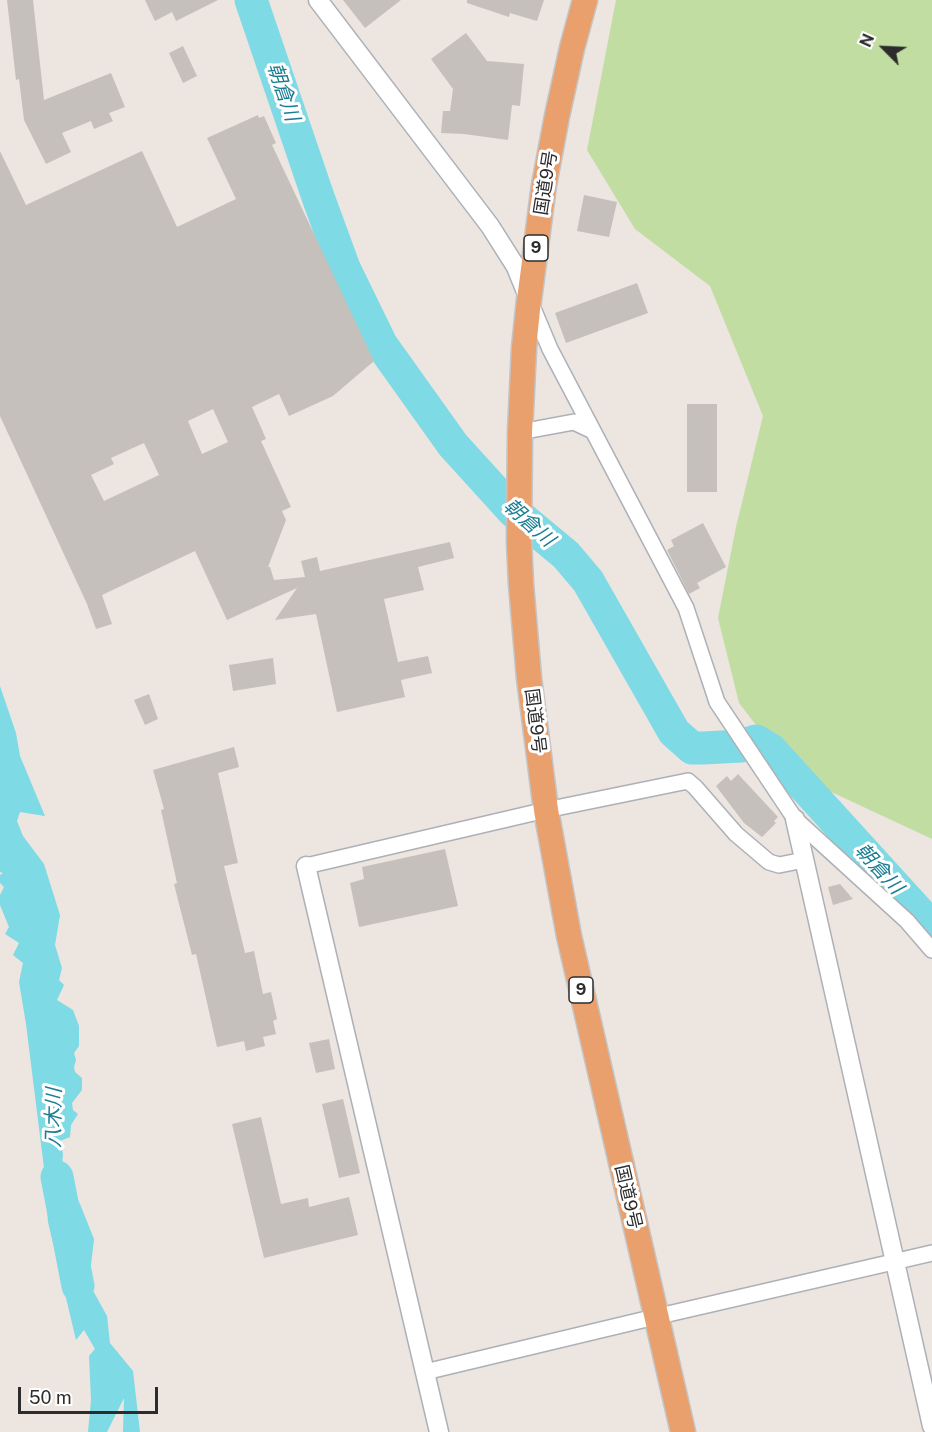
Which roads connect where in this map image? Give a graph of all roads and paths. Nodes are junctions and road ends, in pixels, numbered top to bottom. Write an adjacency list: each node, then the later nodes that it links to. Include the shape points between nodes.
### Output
1 (318, 0): 3 (street, via 490,225 516,267)
2 (585, 0): 3 (highway, 国道9号 / 9, via 544,185)
3 (529, 300): 4 (street); 5 (highway, 国道9号 / 9)
4 (593, 431): 5 (street, via 574,422); 7 (street, via 686,608 717,702)
5 (520, 432): 6 (highway, 国道9号 / 9, via 520,584)
6 (546, 810): 8 (street, via 688,781 736,834 770,862 779,865); 9 (street); 13 (highway, 国道9号 / 9, via 569,936)
7 (795, 819): 8 (street); 10 (street, via 907,921)
8 (804, 860): 12 (street)
9 (306, 866): 14 (street)
10 (932, 950)
11 (932, 1253): 12 (street)
12 (895, 1262): 13 (street); 15 (street)
13 (655, 1317): 14 (street); 17 (highway, 国道9号 / 9)
14 (425, 1372): 16 (street)
15 (932, 1426)
16 (439, 1432)
17 (683, 1432)

